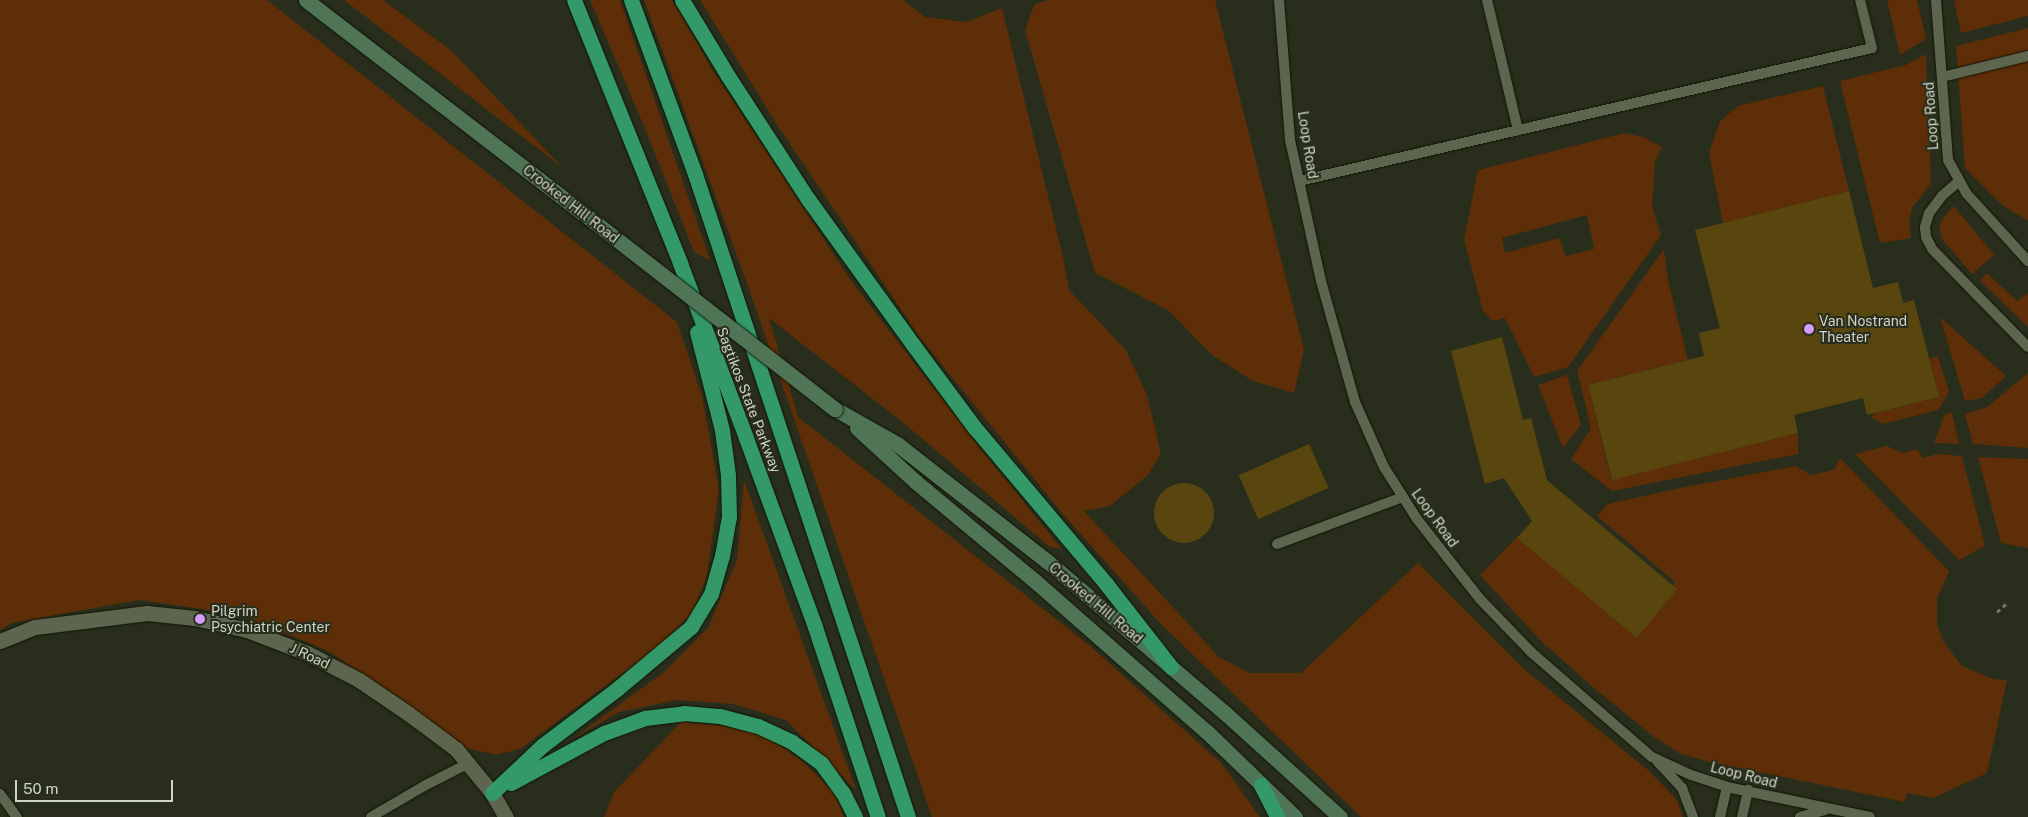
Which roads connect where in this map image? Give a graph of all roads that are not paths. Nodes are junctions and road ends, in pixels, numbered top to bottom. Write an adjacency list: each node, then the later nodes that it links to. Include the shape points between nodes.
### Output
1 (306, 0): 17 (main road, Crooked Hill Road, bridge)
2 (574, 0): 15 (highway, Sagtikos State Parkway)
3 (631, 0): 35 (highway, Sagtikos State Parkway, via 695,174)
4 (682, 0): 21 (highway, via 808,199 903,331 975,428 1108,585)
5 (1279, 0): 12 (lane, Loop Road, via 1290,140)
6 (1487, 0): 11 (lane)
7 (1860, 0): 11 (lane, via 1872,48)
8 (1936, 0): 10 (lane, Loop Road)
9 (2028, 56): 10 (lane)
10 (1942, 77): 13 (lane, Loop Road, via 1948,160)
11 (1518, 130): 12 (lane)
12 (1299, 181): 18 (lane, Loop Road, via 1321,280 1355,402 1384,467)
13 (1958, 182): 14 (lane, Loop Road); 16 (lane, via 1928,214 1924,227 1926,237 1932,249)
14 (2028, 261)
15 (680, 263): 27 (highway, via 722,430 728,475 729,517 711,594 691,627 544,745); 34 (highway, Sagtikos State Parkway, via 814,627)
16 (2028, 347)
17 (835, 408): 21 (main road, Crooked Hill Road, via 897,444); 24 (main road, Crooked Hill Road, via 916,482 998,549 1192,719)
18 (1403, 497): 19 (lane); 22 (lane, Loop Road, via 1480,599 1532,652)
19 (1277, 544)
20 (0, 641): 23 (street, J Road, via 35,627 147,613 195,618 247,630 307,653 359,680 456,749)
21 (1171, 667): 38 (main road, Crooked Hill Road)
22 (1652, 757): 25 (lane, Loop Road); 39 (lane, via 1682,788)
23 (467, 764): 27 (street, J Road); 31 (lane)
24 (1261, 785): 36 (highway); 37 (main road, Crooked Hill Road)
25 (1727, 787): 26 (lane, Loop Road); 40 (lane)
26 (1748, 790): 29 (lane, Loop Road); 41 (lane)
27 (492, 793): 32 (street, J Road); 33 (highway, via 604,733 645,718 684,713 720,716 758,726 792,742 821,763 843,793)
28 (0, 794): 30 (lane)
29 (1830, 809): 42 (lane); 43 (lane, Loop Road)
30 (17, 817)
31 (371, 817)
32 (506, 817)
33 (855, 817)
34 (878, 817)
35 (908, 817)
36 (1277, 817)
37 (1295, 817)
38 (1340, 817)
39 (1693, 817)
40 (1720, 817)
41 (1742, 817)
42 (1800, 817)
43 (1870, 817)

